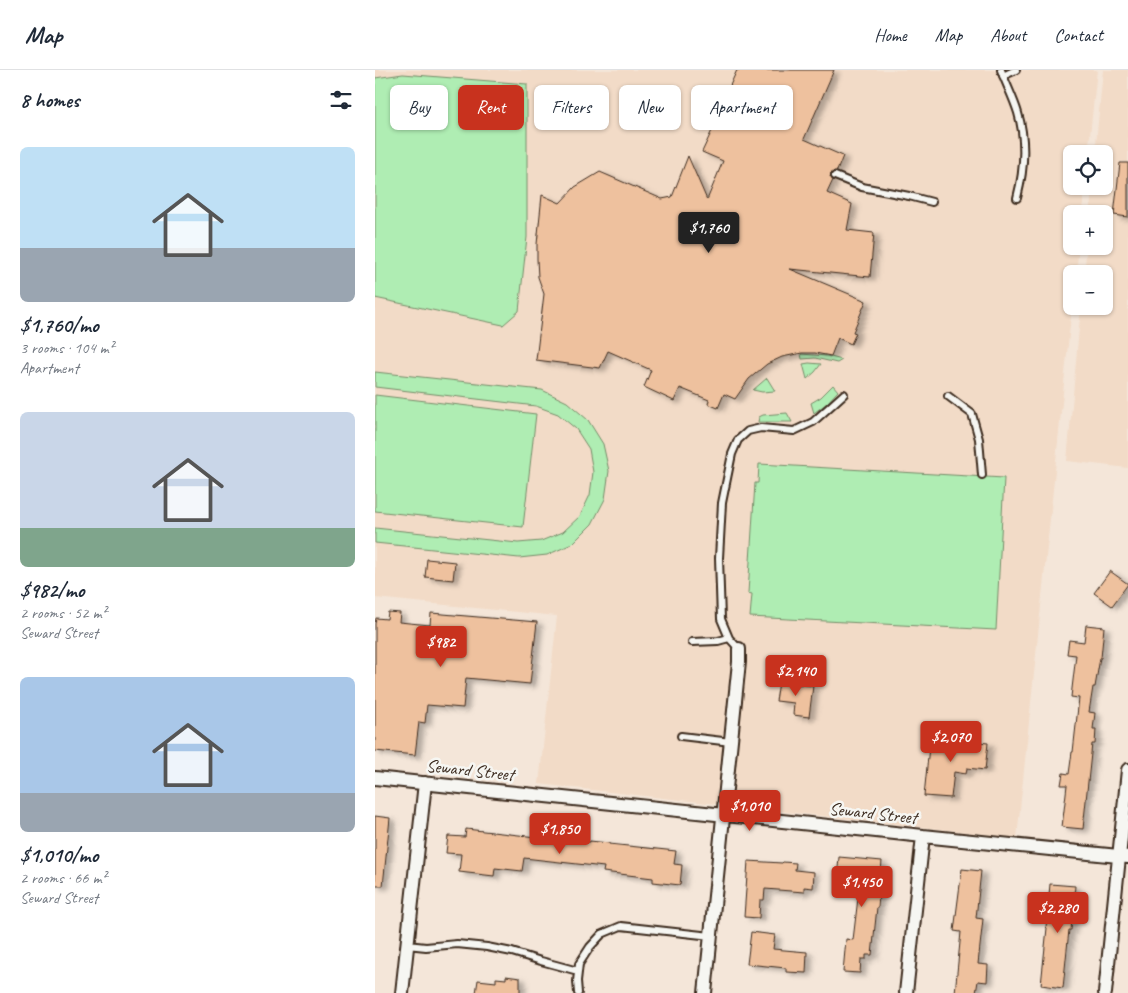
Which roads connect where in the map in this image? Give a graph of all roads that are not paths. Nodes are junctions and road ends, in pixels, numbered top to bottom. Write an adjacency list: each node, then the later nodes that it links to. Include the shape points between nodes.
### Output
1 (1016, 70): 2 (lane)
2 (1002, 73): 4 (lane, via 1018,113 1023,144)
3 (835, 176): 5 (lane, via 862,187)
4 (1017, 198)
5 (932, 202)
6 (844, 394): 9 (lane, via 813,422 794,431 761,428 747,431 738,440 722,502 719,558 721,619)
7 (948, 396): 8 (lane, via 972,414 979,439)
8 (982, 475)
9 (729, 638): 10 (lane); 11 (lane)
10 (692, 642)
11 (739, 649): 13 (street)
12 (681, 736): 13 (lane)
13 (731, 742): 17 (street)
14 (1128, 770): 19 (street)
15 (375, 778): 16 (street, Seward Street)
16 (425, 783): 17 (street, Seward Street); 21 (street)
17 (724, 815): 18 (street, Seward Street); 20 (street)
18 (923, 836): 19 (street, Seward Street); 26 (street)
19 (1123, 856): 27 (street)
20 (711, 936): 22 (lane, via 621,926 602,934 590,946); 25 (street)
21 (407, 945): 22 (lane, via 487,947); 23 (street)
22 (578, 971): 24 (lane)
23 (402, 993)
24 (578, 993)
25 (705, 993)
26 (906, 993)
27 (1105, 993)

